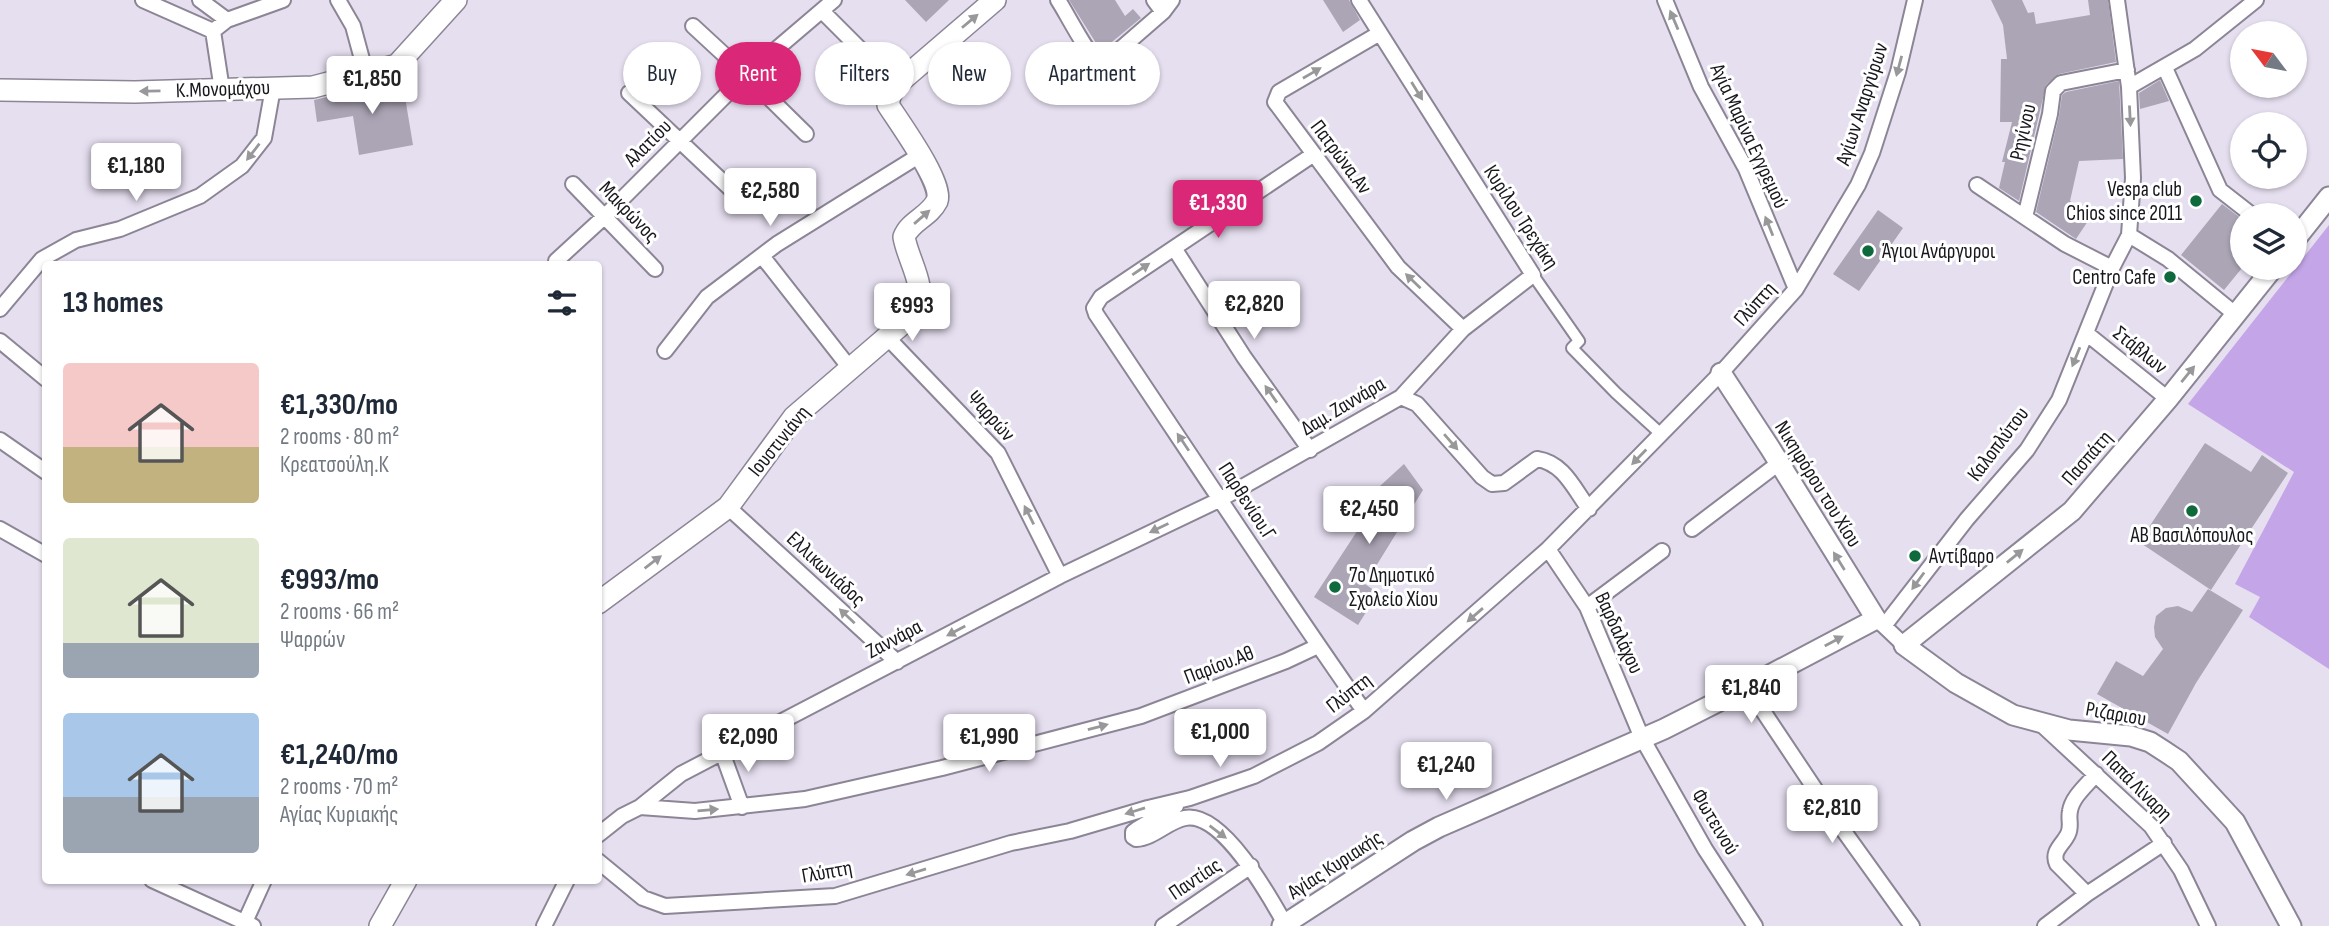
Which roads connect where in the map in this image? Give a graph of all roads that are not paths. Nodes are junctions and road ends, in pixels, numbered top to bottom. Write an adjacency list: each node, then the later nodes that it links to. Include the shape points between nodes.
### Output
1 (143, 0): 18 (street)
2 (200, 0): 16 (street)
3 (283, 0): 16 (street)
4 (338, 0): 26 (street, via 353,26)
5 (456, 0): 26 (main road, Κ.Μονομάχου, via 397,65)
6 (834, 0): 15 (street, Αλατίου)
7 (995, 0): 24 (main road, one-way to 7)
8 (1059, 0): 14 (street, via 1094,58 1101,62)
9 (1359, 0): 19 (street, Κυρίλου Τρεχάκη)
10 (1665, 0): 55 (street, Αγία Μαρίνα Εγγρεμού, one-way to 10, via 1746,169 1701,87)
11 (1915, 0): 55 (street, Αγίων Αναργύρων, one-way to 55, via 1898,72 1863,174)
12 (2116, 0): 25 (street, Καλοπλύτου)
13 (2256, 0): 23 (street)
14 (1163, 4)
15 (822, 11): 20 (street, Αλατίου); 21 (street)
16 (227, 20): 18 (street)
17 (693, 26): 22 (street)
18 (213, 31): 30 (street)
19 (1380, 33): 37 (street, Πατρώνα.Αν, one-way to 19, via 1277,107 1276,96); 53 (street, Κυρίλου Τρεχάκη, one-way to 53)
20 (785, 42)
21 (853, 42)
22 (715, 46)
23 (2165, 68): 27 (street); 43 (street, via 2220,190)
24 (914, 70)
25 (2127, 70): 27 (street, Καλοπλύτου); 45 (street, Ρηγίνου, via 2061,83 2053,91)
26 (366, 74): 28 (main road, Κ.Μονομάχου, via 313,87)
27 (2129, 87): 47 (street, Καλοπλύτου, one-way to 47, via 2133,178)
28 (273, 88): 30 (main road, Κ.Μονομάχου); 56 (street, one-way to 56, via 264,138 242,166 200,197 120,229 76,240 42,259)
29 (0, 90): 30 (main road, Κ.Μονομάχου, one-way to 29)
30 (222, 90)
31 (641, 105): 36 (street)
32 (715, 105): 36 (street, Αλατίου)
33 (777, 105): 35 (street)
34 (888, 105): 38 (main road, Ιουστινιάνη)
35 (806, 134)
36 (678, 141): 41 (street); 44 (street, Αλατίου)
37 (1314, 154): 48 (street); 58 (street, Πατρώνα.Αν, one-way to 37, via 1398,267)
38 (920, 155): 49 (street); 60 (main road, Ιουστινιάνη, one-way to 38, via 920,303 904,237 906,230 928,214 939,195)
39 (573, 184): 44 (street, Μακρώνος)
40 (1976, 185): 45 (street)
41 (738, 196)
42 (2329, 197): 46 (street)
43 (2237, 203)
44 (604, 216): 50 (street, Αλατίου); 52 (street, Μακρώνος)
45 (2025, 217): 51 (street)
46 (2307, 225)
47 (2129, 235): 51 (street, Καλοπλύτου); 57 (street, via 2168,259)
48 (1174, 248): 70 (street, one-way to 48); 73 (street, Παρθενίου.Γ, one-way to 48, via 1094,307 1101,297)
49 (762, 256): 62 (street, via 707,297); 63 (street)
50 (556, 261)
51 (2112, 268): 59 (street, Καλοπλύτου)
52 (655, 269)
53 (1533, 275): 58 (street, Δαμ. Ζαννάρα); 68 (street, Κυρίλου Τρεχάκη, via 1579,341 1572,348)
54 (2263, 280): 57 (street, Πασπάτη)
55 (1796, 289): 64 (street, Γλύπτη)
56 (3, 302)
57 (2235, 314): 67 (street, Πασπάτη, one-way to 57)
58 (1463, 329): 66 (street, Δαμ. Ζαννάρα)
59 (2086, 333): 67 (street, Στάβλων); 84 (street, Καλοπλύτου, one-way to 84, via 2059,400 2027,450)
60 (887, 337): 63 (main road, Ιουστινιάνη); 81 (street, Ψαρρών, one-way to 60, via 998,453)
61 (0, 341): 65 (street)
62 (665, 351)
63 (849, 367): 74 (main road, Ιουστινιάνη, via 794,417)
64 (1721, 373): 68 (street, Γλύπτη); 71 (street, Νικηφόρου του Χίου)
65 (42, 376)
66 (1401, 397): 70 (street, Δαμ. Ζαννάρα); 75 (street, one-way to 75, via 1418,404 1492,484 1504,483 1537,459 1550,461)
67 (2168, 399): 85 (street, Πασπάτη, one-way to 67, via 2072,511)
68 (1661, 434): 75 (street, Γλύπτη, one-way to 75)
69 (0, 440): 72 (street)
70 (1310, 450): 73 (street, Δαμ. Ζαννάρα)
71 (1779, 463): 77 (street); 84 (street, Νικηφόρου του Χίου, one-way to 71)
72 (42, 469)
73 (1221, 499): 81 (street, Ζαννάρα, one-way to 81); 86 (street, Παρθενίου.Γ)
74 (728, 507): 82 (main road, Ιουστινιάνη, one-way to 74); 87 (street, Ελλικωνιάδος, one-way to 74)
75 (1589, 509): 78 (street, Γλύπτη)
76 (0, 529): 80 (street)
77 (1692, 529)
78 (1548, 549): 83 (street, Βαρδαλάχου); 89 (street, Γλύπτη, one-way to 89)
79 (1662, 551): 83 (street)
80 (42, 553)
81 (1060, 576): 87 (street, Ζαννάρα, one-way to 87)
82 (602, 600)
83 (1587, 607): 91 (street, Βαρδαλάχου)
84 (1880, 623): 85 (street); 88 (street, Καλοπλύτου, one-way to 84)
85 (1904, 645): 90 (street, Ριζαριου, via 1955,683 2012,715)
86 (1318, 646): 89 (street, Παρθενίου.Γ); 96 (street, Παρίου.Αθ, one-way to 86, via 805,799 917,774 1141,716)
87 (897, 662): 92 (street, Ζαννάρα)
88 (1747, 687): 91 (street, Καλοπλύτου); 112 (street)
89 (1364, 711): 94 (street, Γλύπτη, via 1318,743 1254,776)
90 (2042, 724): 93 (street, Παπά Λίναρη); 115 (street, Ριζαριου, via 2131,736 2179,761 2235,822)
91 (1642, 738): 107 (street, Αγίας Κυριακής, via 1439,827); 111 (street, Φωτεινού)
92 (722, 752): 95 (street, Ζαννάρα, via 681,774); 96 (street)
93 (2096, 774): 98 (street, Παπά Λίναρη); 105 (street, via 2071,808 2069,833 2054,859)
94 (1190, 798): 99 (street, Γλύπτη, one-way to 99, via 835,896 664,906 643,898); 100 (street, one-way to 100, via 1137,829 1133,837 1148,837 1192,818 1224,836)
95 (640, 807): 96 (street, Παρίου.Αθ, one-way to 96, via 695,811); 97 (street, Ζαννάρα)
96 (742, 807)
97 (602, 832)
98 (2164, 843): 105 (street); 114 (street, Παπά Λίναρη)
99 (602, 864)
100 (1251, 866): 107 (street); 110 (street, Παντίας)
101 (161, 884): 106 (street)
102 (263, 884): 106 (street)
103 (404, 884): 108 (main road)
104 (565, 884): 109 (street)
105 (2087, 894): 113 (street)
106 (249, 924)
107 (1284, 925)
108 (380, 926)
109 (544, 926)
110 (1163, 926)
111 (1755, 926)
112 (1912, 926)
113 (2045, 926)
114 (2208, 926)
115 (2291, 926)

